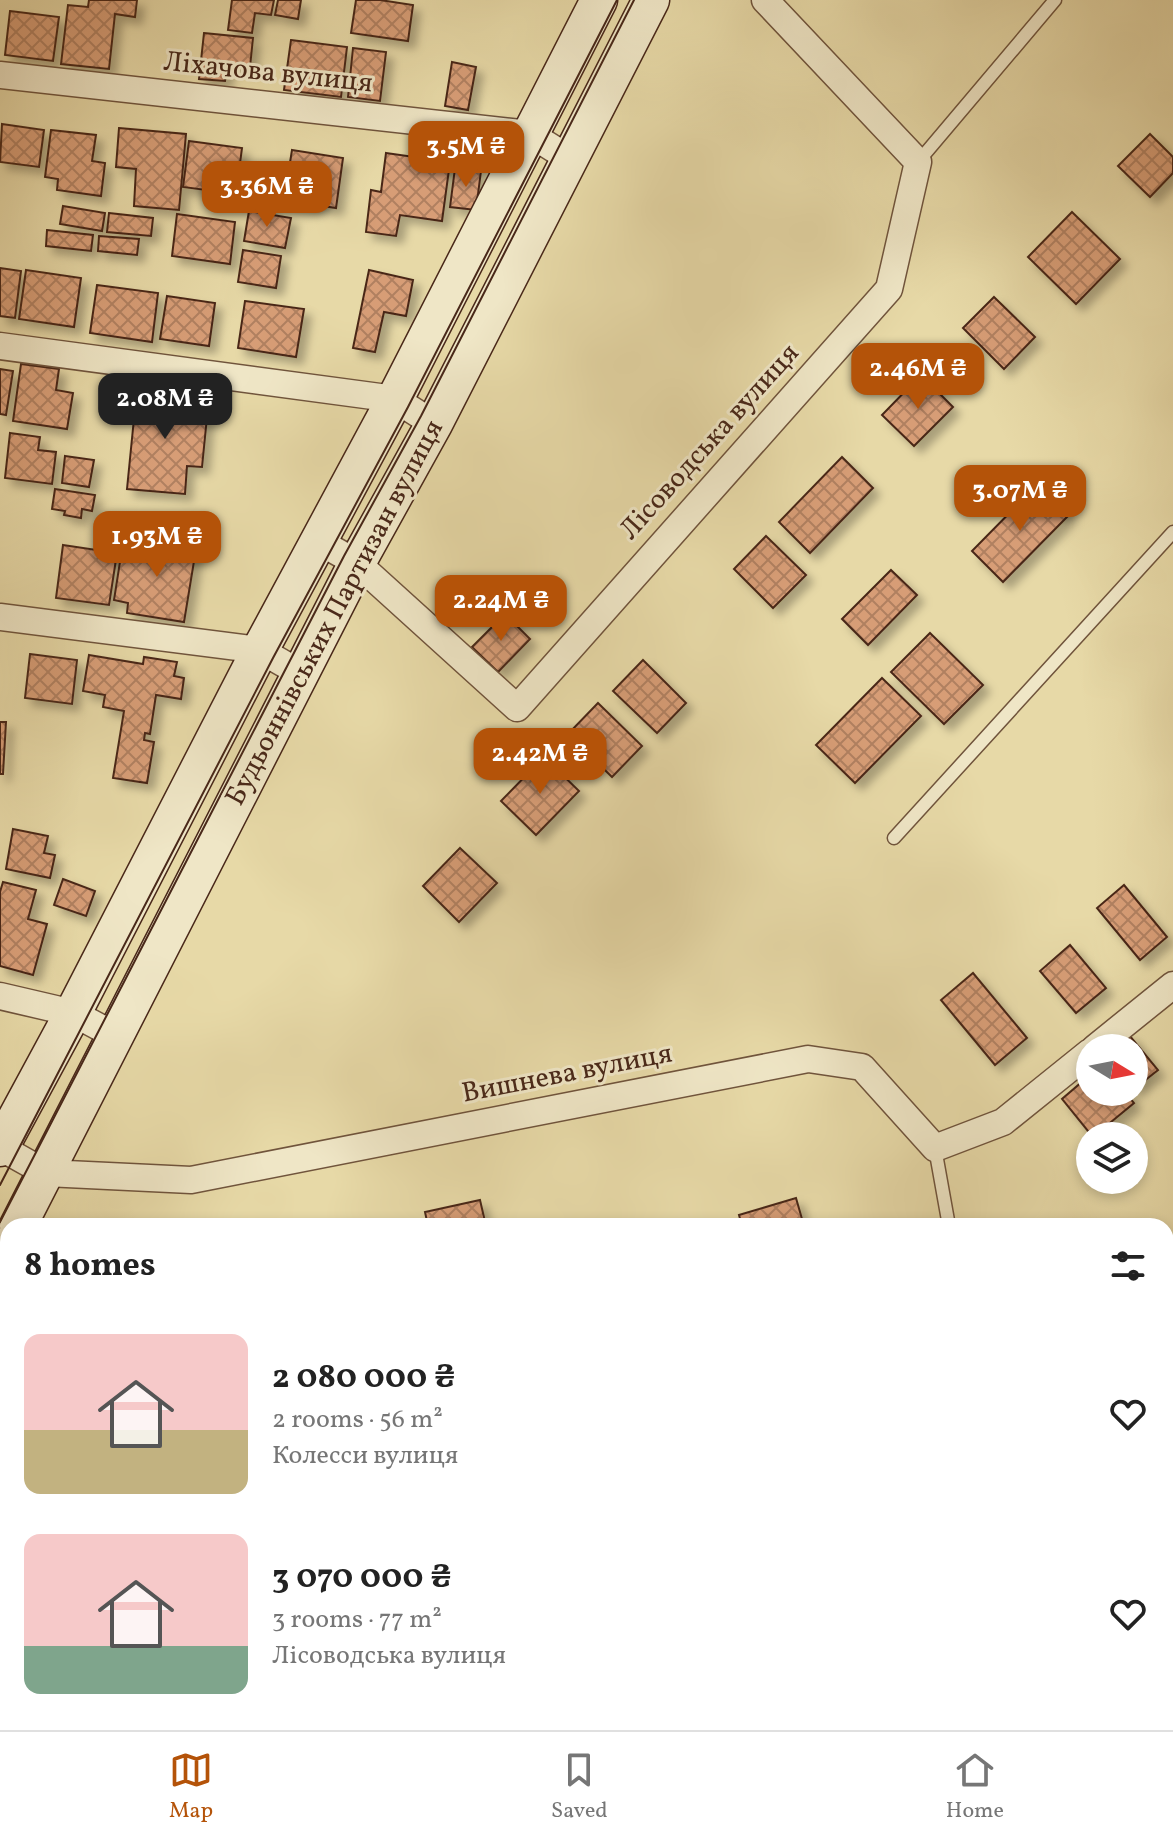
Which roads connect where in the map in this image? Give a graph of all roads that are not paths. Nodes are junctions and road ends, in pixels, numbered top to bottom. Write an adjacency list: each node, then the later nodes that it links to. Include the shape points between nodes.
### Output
1 (599, 0): 6 (main road, Будьоннівських Партизан вулиця)
2 (651, 0): 7 (main road, Будьоннівських Партизан вулиця)
3 (765, 0): 8 (street)
4 (1055, 0): 8 (lane)
5 (0, 75): 6 (street, Ліхачова вулиця)
6 (530, 134): 7 (street, Ліхачова вулиця); 10 (main road, Будьоннівських Партизан вулиця)
7 (570, 159): 11 (main road, Будьоннівських Партизан вулиця)
8 (918, 162): 14 (street, Лісоводська вулиця, via 889,289 517,708)
9 (0, 346): 10 (street)
10 (395, 399): 11 (street); 13 (main road, Будьоннівських Партизан вулиця)
11 (434, 424): 14 (main road, Будьоннівських Партизан вулиця)
12 (1173, 532): 18 (lane)
13 (318, 541): 14 (street, Лісоводська вулиця); 16 (main road, Будьоннівських Партизан вулиця)
14 (357, 563): 17 (main road, Будьоннівських Партизан вулиця)
15 (0, 617): 16 (street)
16 (260, 650): 17 (street); 21 (main road, Будьоннівських Партизан вулиця)
17 (300, 673): 23 (main road, Будьоннівських Партизан вулиця)
18 (894, 838)
19 (1173, 985): 22 (street)
20 (0, 996): 21 (street)
21 (73, 1013): 23 (street); 25 (main road, Будьоннівських Партизан вулиця)
22 (1112, 1034)
23 (116, 1036): 27 (main road, Будьоннівських Партизан вулиця)
24 (1076, 1063): 26 (street, via 1003,1122)
25 (0, 1148): 27 (street, Вишнева вулиця)
26 (935, 1148): 27 (street, Вишнева вулиця, via 862,1067 808,1059 191,1180); 29 (lane)
27 (46, 1173): 28 (main road, Будьоннівських Партизан вулиця)
28 (22, 1218)
29 (948, 1218)

